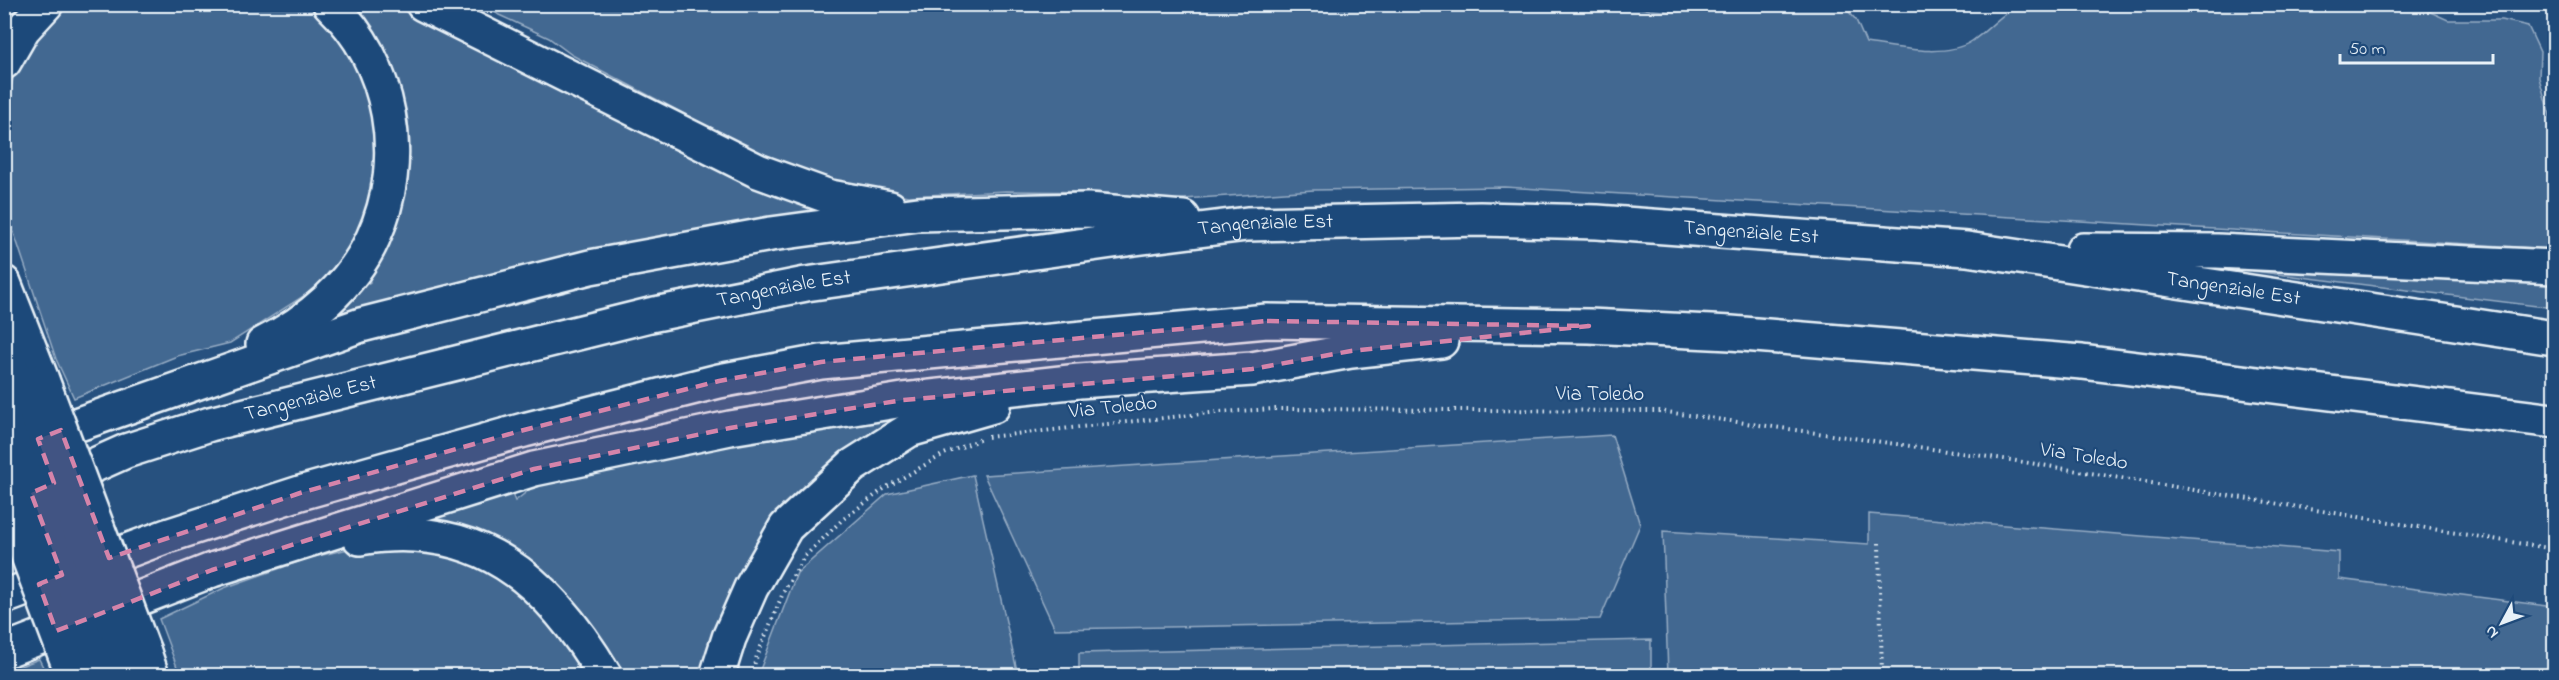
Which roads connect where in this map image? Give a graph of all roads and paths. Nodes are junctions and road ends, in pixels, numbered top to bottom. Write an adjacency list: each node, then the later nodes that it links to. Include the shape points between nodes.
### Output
1 (46, 4): 4 (highway, via 23,29)
2 (330, 4): 15 (highway, via 372,58 387,105 390,177 373,238 351,273 325,303 274,339 134,392)
3 (427, 6): 5 (highway, via 758,171 830,197)
4 (4, 62)
5 (918, 214): 6 (highway, via 1088,210); 15 (highway, via 771,234 579,270 361,325)
6 (1248, 224): 7 (highway, Tangenziale Est, via 1480,219 1597,222); 20 (highway, Tangenziale Est, via 806,284 650,315 210,424 126,451)
7 (1967, 249): 8 (highway, via 2217,251); 11 (highway, Tangenziale Est)
8 (2554, 267)
9 (4, 283): 14 (highway)
10 (1589, 326): 13 (highway, via 1351,351 1252,369); 17 (highway, via 1731,333 2082,362); 24 (highway, via 1267,321 821,362 719,381 524,430 300,493 167,536)
11 (2554, 338)
12 (4, 349): 14 (highway)
13 (1079, 381): 23 (highway, via 891,402 730,428 534,469); 28 (highway, via 909,430 852,466 786,527 751,588)
14 (30, 384): 26 (highway, bridge)
15 (91, 419): 18 (highway)
16 (4, 421): 26 (highway, bridge)
17 (2554, 421)
18 (4, 451)
19 (4, 492): 26 (highway, bridge)
20 (4, 505)
21 (1879, 543): 30 (path)
22 (2554, 549): 29 (path, Via Toledo, via 2011,460 1659,411 1219,412 985,437 944,454 885,488 842,520 804,557 783,593)
23 (212, 570): 25 (highway); 27 (highway, via 372,536 403,534 452,539 496,557 543,590 586,644)
24 (4, 597)
25 (4, 651)
26 (116, 669)
27 (604, 675)
28 (717, 675)
29 (753, 675)
30 (1882, 675)

